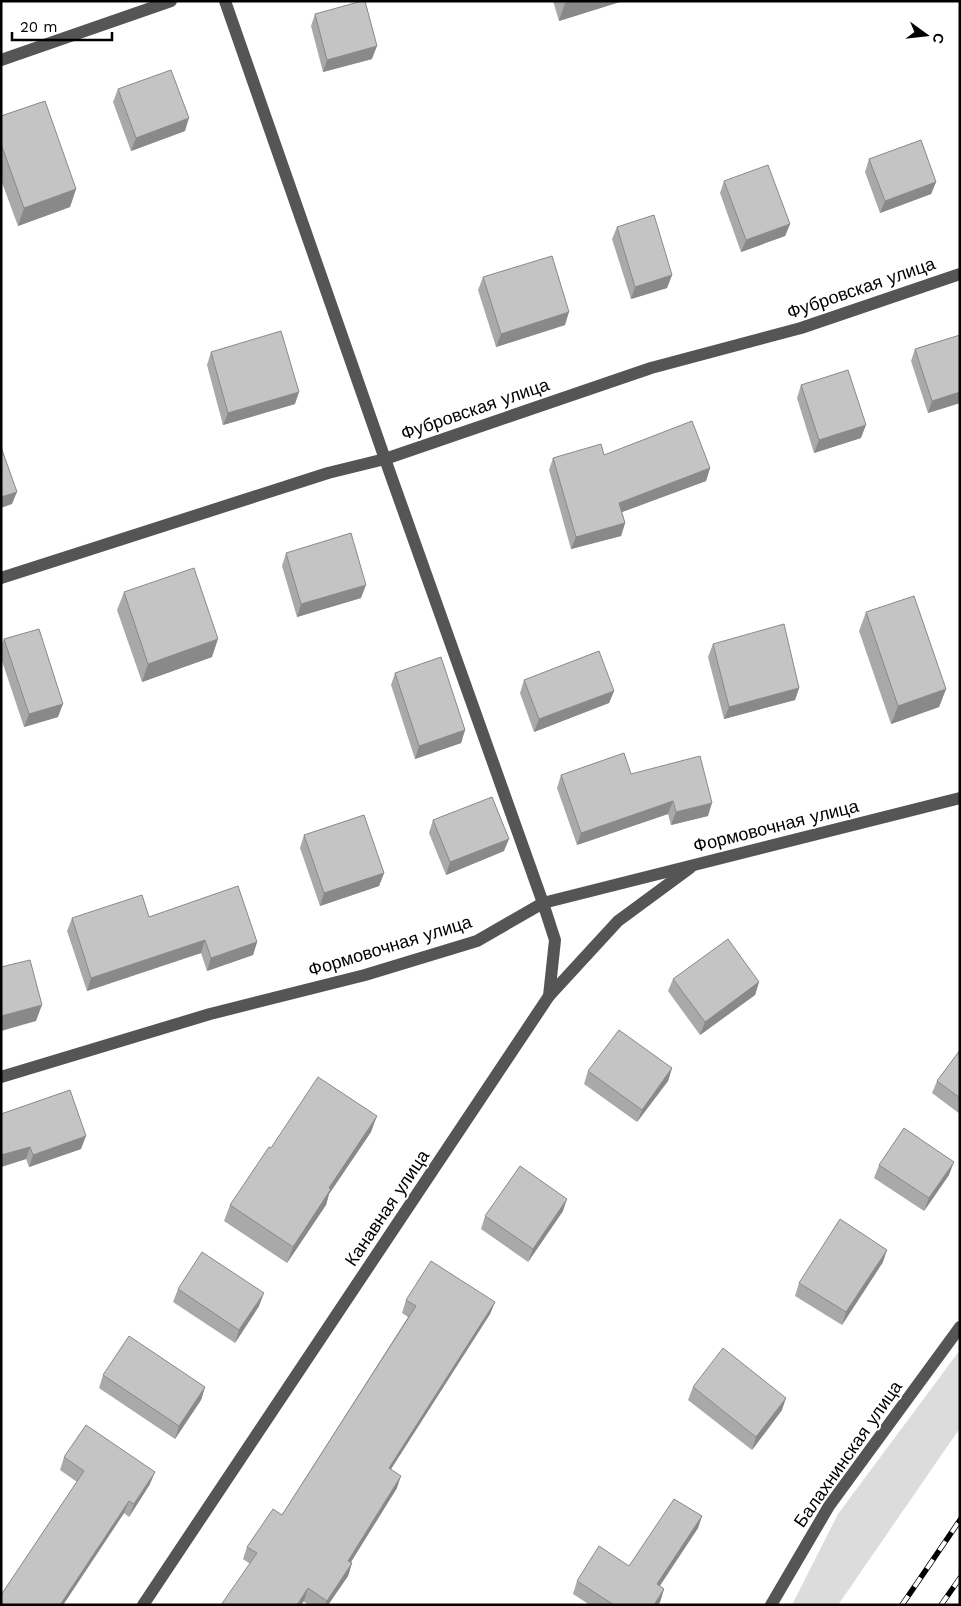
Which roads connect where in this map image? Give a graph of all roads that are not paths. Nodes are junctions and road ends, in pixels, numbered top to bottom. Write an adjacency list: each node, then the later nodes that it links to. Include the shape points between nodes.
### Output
1 (170, 1): 3 (street)
2 (226, 1): 5 (street)
3 (1, 60)
4 (960, 274): 5 (street, Фубровская улица, via 801,328 651,368)
5 (385, 459): 6 (street, Фубровская улица, via 328,473); 9 (street)
6 (1, 578)
7 (960, 798): 8 (street, Формовочная улица)
8 (697, 863): 9 (street, Формовочная улица); 10 (street, Канавная улица, via 618,921)
9 (543, 903): 10 (street, via 555,940); 11 (street, Формовочная улица, via 477,941 366,975 210,1014)
10 (549, 996): 13 (street, Канавная улица)
11 (1, 1077)
12 (960, 1327): 14 (street, Балахнинская улица, via 829,1506)
13 (143, 1605)
14 (771, 1605)

